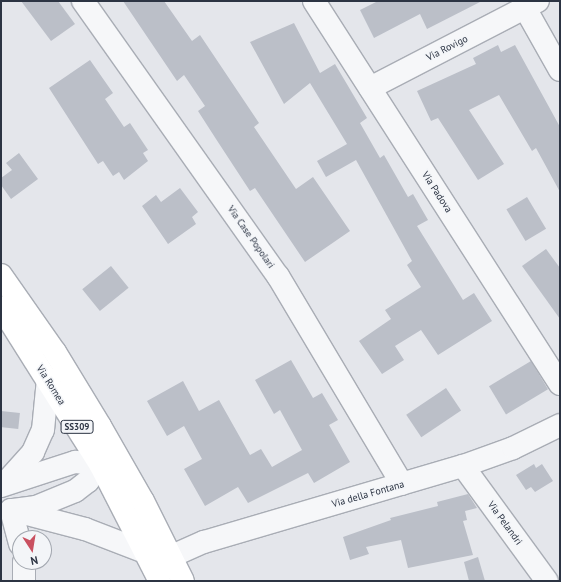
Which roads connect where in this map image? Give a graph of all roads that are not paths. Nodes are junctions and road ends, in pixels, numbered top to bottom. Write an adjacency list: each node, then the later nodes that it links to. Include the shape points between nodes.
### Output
1 (84, 1): 14 (street, Via Case Popolari, via 278,276)
2 (314, 1): 5 (street, Via Padova)
3 (532, 4): 4 (street, Via Rovigo); 5 (street, Via Rovigo)
4 (560, 70)
5 (370, 88): 9 (street, Via Padova)
6 (1, 275): 11 (main road, Via Romea / SS309, via 55,352)
7 (1, 306): 8 (main road, Via Romea / SS309)
8 (48, 379): 12 (main road, Via Romea / SS309); 15 (street, via 44,430 33,452 18,472)
9 (560, 384)
10 (560, 425): 13 (street, Via della Fontana, via 513,448)
11 (100, 426): 12 (main road, Via Romea / SS309); 18 (main road, Via Romea / SS309)
12 (100, 464): 15 (street, via 75,462); 16 (main road, Via Romea / SS309); 17 (street, via 88,481 75,491 36,507); 18 (main road, Via Romea / SS309, via 111,469 133,502)
13 (463, 466): 14 (street, Via della Fontana); 27 (street, Via Pelandri)
14 (402, 484): 21 (street, Via della Fontana, via 204,542)
15 (1, 486)
16 (118, 499): 20 (main road, Via Romea / SS309); 21 (main road, Via Romea / SS309, via 157,547)
17 (6, 510): 19 (street); 20 (street, via 85,529)
18 (157, 527): 21 (main road, Via Romea / SS309)
19 (14, 530)
20 (145, 552): 21 (main road); 24 (main road, Via Romea / SS309)
21 (172, 556): 25 (main road, via 169,572); 26 (main road, Via Romea / SS309)
22 (24, 570): 23 (street)
23 (24, 581)
24 (160, 581)
25 (172, 581)
26 (183, 581)
27 (547, 581)

